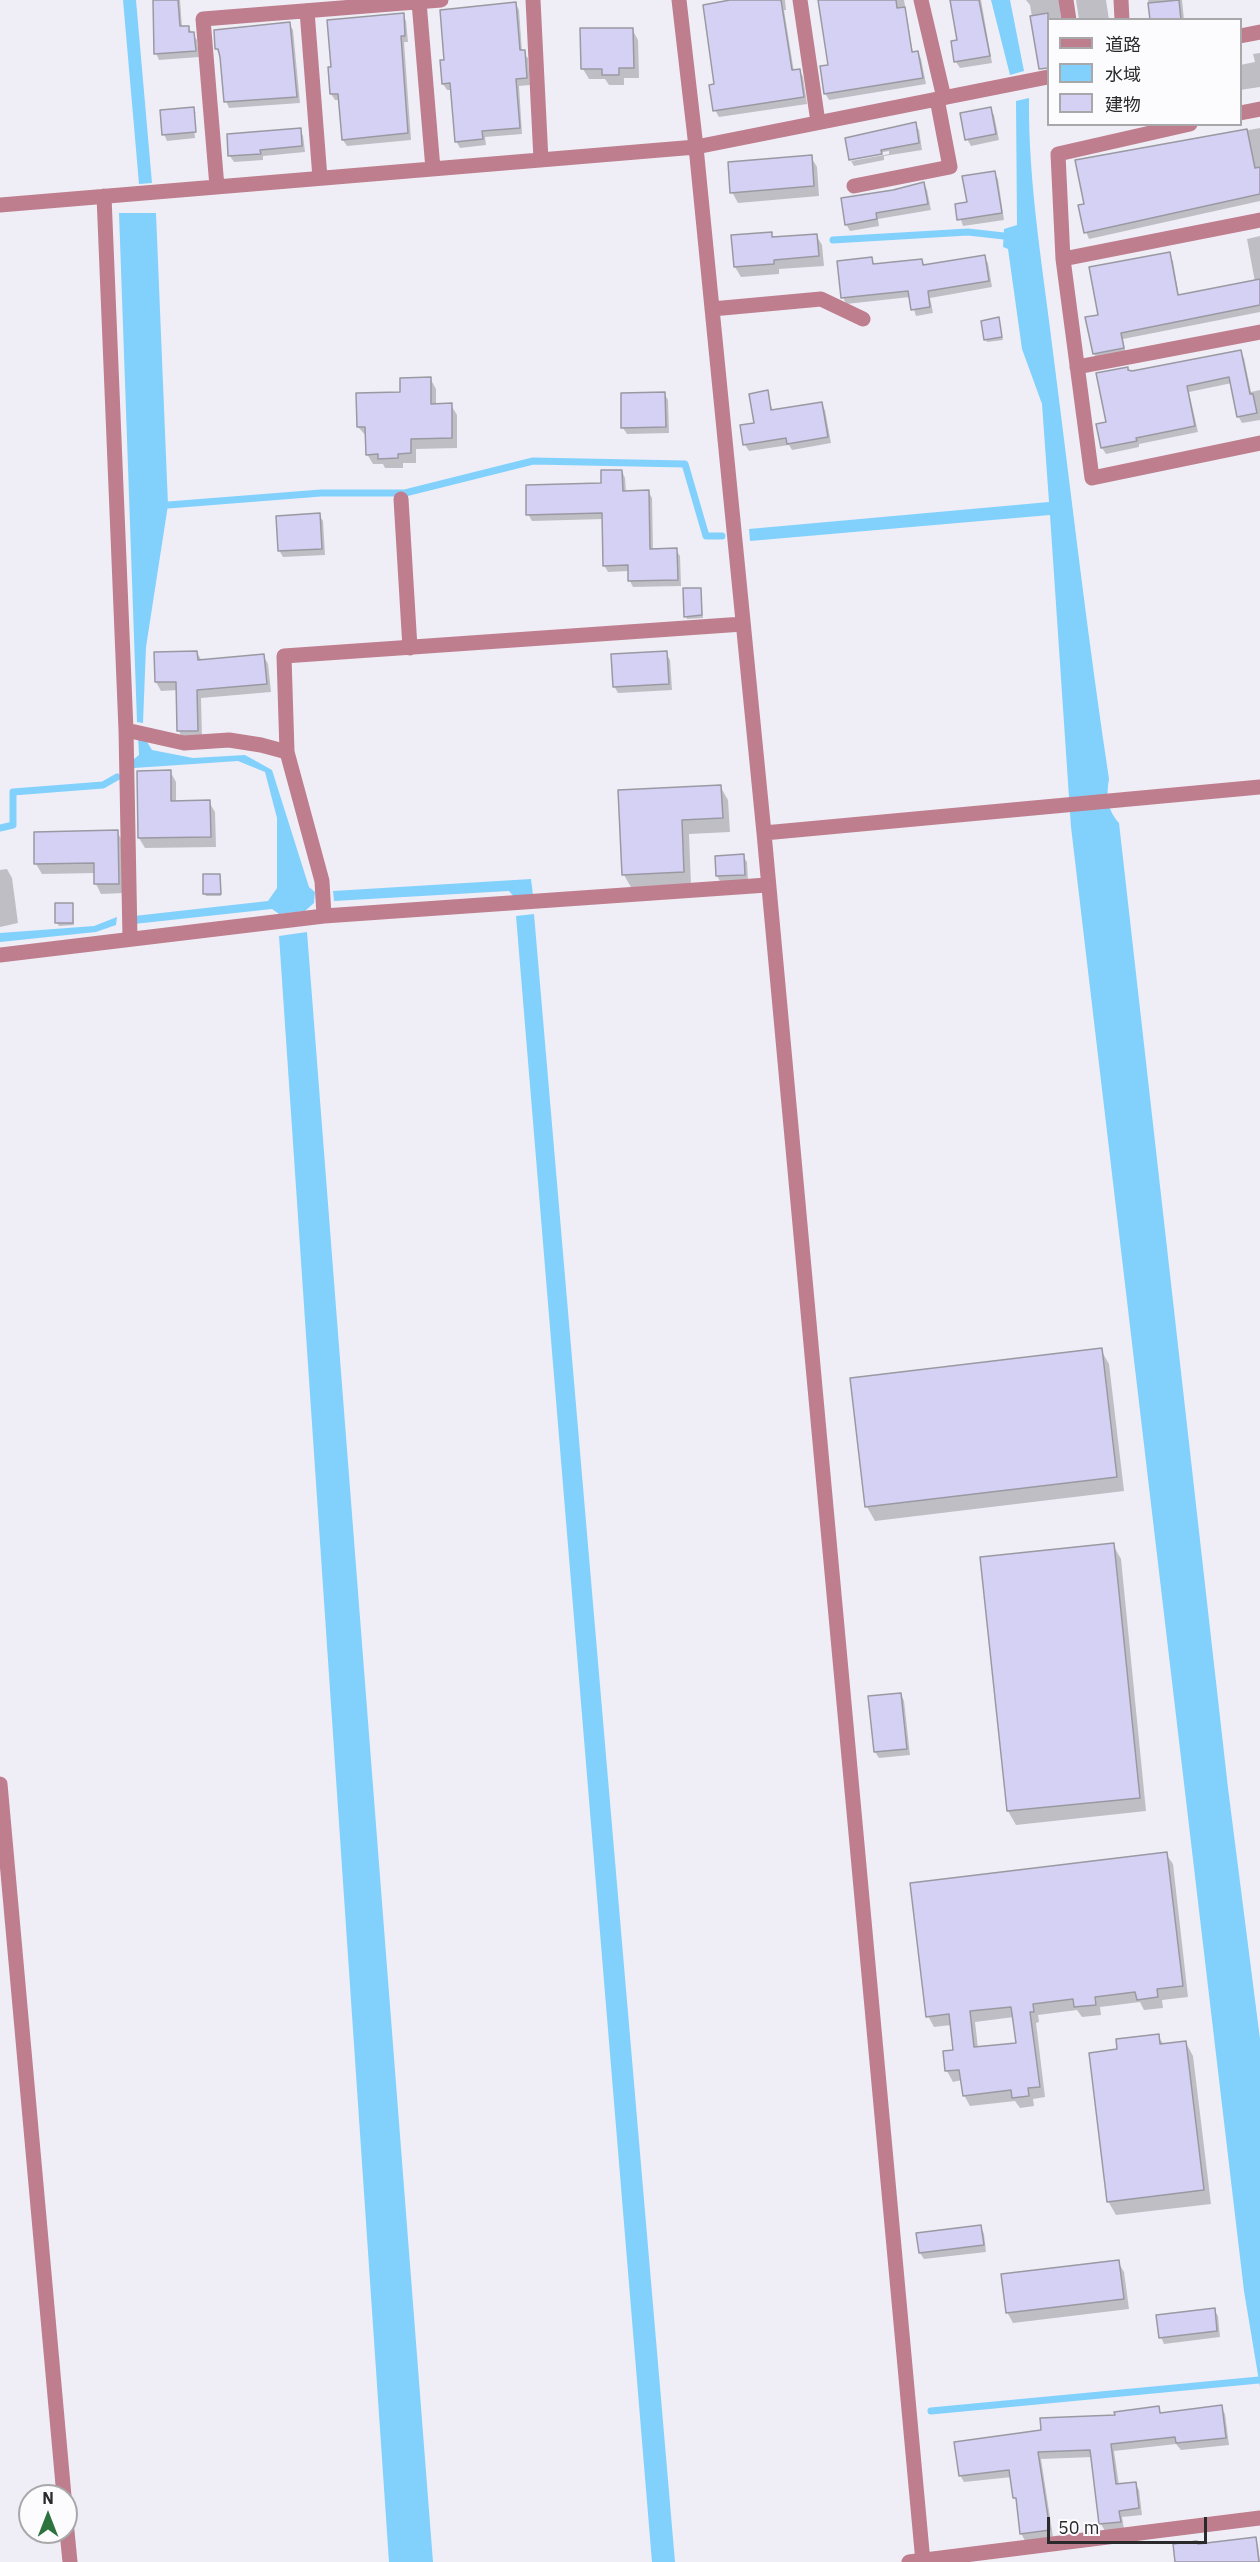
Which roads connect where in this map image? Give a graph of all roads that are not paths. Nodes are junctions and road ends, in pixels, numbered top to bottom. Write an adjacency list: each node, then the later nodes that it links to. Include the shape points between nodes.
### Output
1 (441, 0): 8 (street)
2 (533, 0): 21 (street)
3 (679, 0): 20 (street)
4 (800, 0): 18 (street)
5 (921, 0): 15 (street)
6 (1066, 0): 10 (street)
7 (1121, 0): 11 (street)
8 (419, 2): 9 (street); 22 (street)
9 (307, 11): 23 (street); 25 (street, via 203,19)
10 (1069, 18)
11 (1122, 18)
12 (1260, 32): 13 (street)
13 (1242, 36)
14 (1047, 77): 15 (street)
15 (940, 98): 18 (street); 24 (street, via 950,167)
16 (1260, 109): 17 (street)
17 (1242, 113)
18 (818, 122): 20 (street)
19 (1181, 126): 29 (street, via 1058,154)
20 (696, 147): 21 (street); 30 (street)
21 (542, 160): 22 (street)
22 (433, 169): 23 (street)
23 (320, 178): 25 (street)
24 (854, 186)
25 (217, 187): 26 (street)
26 (104, 196): 27 (street); 38 (street)
27 (0, 205)
28 (1260, 220): 29 (street)
29 (1063, 259): 33 (street)
30 (712, 309): 31 (street, via 821,299); 36 (street)
31 (863, 320)
32 (1260, 332): 33 (street)
33 (1077, 367): 34 (street, via 1092,478)
34 (1260, 443)
35 (401, 499): 37 (street)
36 (743, 624): 37 (street); 41 (street)
37 (410, 648): 39 (street, via 284,656)
38 (126, 730): 39 (street, via 184,743 229,740); 44 (street)
39 (287, 752): 43 (street, via 322,881)
40 (1260, 787): 41 (street)
41 (764, 833): 42 (street)
42 (767, 885): 43 (street); 50 (street)
43 (324, 916): 44 (street)
44 (130, 938): 45 (street)
45 (0, 955)
46 (0, 1784): 47 (street)
47 (63, 2484)
48 (1260, 2518): 50 (street)
49 (68, 2544): 51 (street)
50 (919, 2561)
51 (70, 2562)

